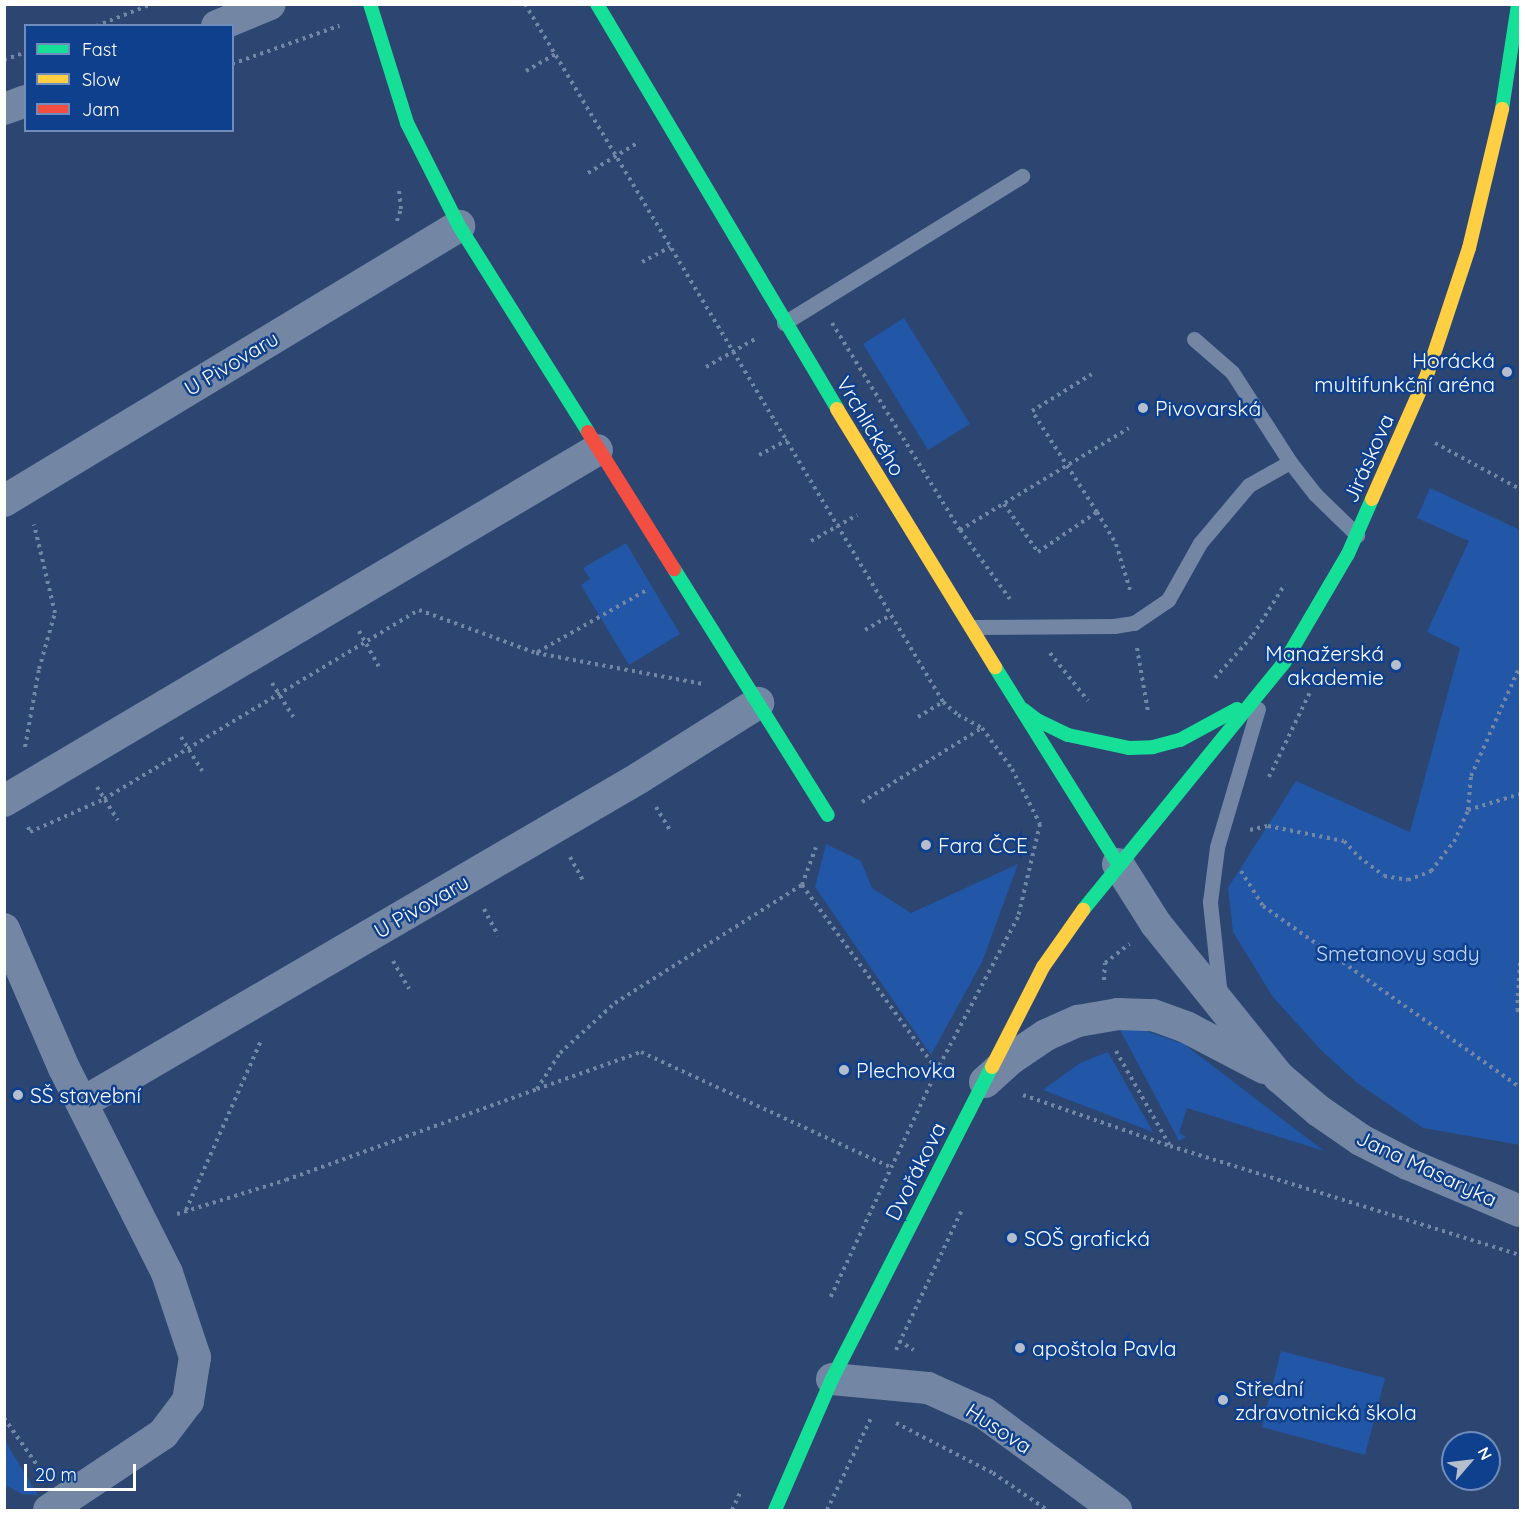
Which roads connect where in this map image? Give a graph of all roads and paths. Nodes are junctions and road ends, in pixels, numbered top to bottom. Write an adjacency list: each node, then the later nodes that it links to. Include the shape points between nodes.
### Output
1 (152, 4): 7 (path)
2 (270, 4): 8 (street)
3 (525, 4): 10 (path)
4 (597, 4): 16 (street, Vrchlického)
5 (1518, 4): 46 (street, Jiráskova, via 1502,112 1469,248 1427,375)
6 (371, 9): 12 (path); 21 (street, via 407,123)
7 (101, 24)
8 (222, 24)
9 (24, 53): 11 (path)
10 (555, 54): 13 (path); 17 (path)
11 (4, 60)
12 (234, 63)
13 (526, 70)
14 (24, 102): 15 (street)
15 (4, 109)
16 (668, 125): 17 (path); 26 (street, Vrchlického)
17 (616, 156): 18 (path); 22 (path)
18 (588, 172)
19 (1022, 176): 25 (lane)
20 (399, 188): 24 (path, via 401,209)
21 (459, 226): 24 (street, U Pivovaru); 34 (street)
22 (670, 247): 23 (path); 28 (path)
23 (642, 262)
24 (386, 270): 40 (street, U Pivovaru)
25 (819, 301): 26 (lane); 45 (path)
26 (784, 322): 28 (path); 39 (street, Vrchlického)
27 (1194, 339): 36 (lane, via 1232,372)
28 (733, 351): 29 (path); 32 (path)
29 (706, 367)
30 (1092, 374): 37 (path, via 1032,411)
31 (1129, 428): 37 (path)
32 (787, 440): 35 (path); 44 (path)
33 (1432, 441): 38 (path)
34 (597, 450): 48 (street); 67 (street)
35 (759, 455)
36 (1290, 462): 46 (lane); 51 (lane, via 1249,485 1200,543 1168,600)
37 (1067, 465): 41 (path); 42 (path)
38 (1521, 489)
39 (889, 497): 44 (path); 53 (street, Vrchlického)
40 (4, 501)
41 (1004, 504): 42 (path, via 1038,552); 45 (path)
42 (1097, 512): 51 (path, via 1116,544 1130,582)
43 (32, 516): 67 (path, via 55,613)
44 (838, 526): 47 (path); 50 (path)
45 (960, 530): 52 (path)
46 (1356, 535): 58 (street, Jiráskova, via 1284,663)
47 (811, 541)
48 (676, 574): 55 (path); 59 (street)
49 (1288, 580): 57 (path, via 1253,635)
50 (891, 615): 54 (path); 60 (path)
51 (1134, 623): 52 (lane); 64 (path)
52 (1030, 626): 53 (lane); 62 (path)
53 (969, 627): 61 (street, Vrchlického)
54 (865, 630)
55 (536, 653): 59 (path); 67 (path, via 419,610 104,799 30,832)
56 (1521, 666): 68 (path, via 1471,776)
57 (1213, 680)
58 (1264, 688): 61 (street, via 1206,728 1153,747 1129,748 1068,735 1037,720); 71 (street, Jiráskova); 75 (lane, via 1217,847 1210,902)
59 (754, 698): 69 (street); 85 (street, U Pivovaru, via 639,778)
60 (944, 702): 63 (path); 65 (path)
61 (1015, 702): 71 (street, Vrchlického)
62 (1092, 706)
63 (918, 717)
64 (1150, 721)
65 (982, 728): 69 (path, via 851,808); 79 (path, via 1012,770 1040,824 1018,916)
66 (1521, 794): 68 (path)
67 (11, 798)
68 (1468, 810): 70 (path, via 1454,842 1431,871 1408,880 1384,876 1344,841 1268,826)
69 (828, 815)
70 (1249, 831)
71 (1118, 864): 75 (street, Jana Masaryka, via 1156,924); 81 (street, Dvořákova, via 1043,967)
72 (1239, 867): 82 (path, via 1263,906)
73 (4, 929): 85 (street)
74 (1521, 963): 76 (path)
75 (1221, 1008): 80 (street, Jana Masaryka)
76 (1521, 1014)
77 (261, 1040): 89 (path)
78 (1115, 1048): 86 (path)
79 (937, 1070): 83 (path, via 802,885 615,1003 560,1053); 87 (path)
80 (1279, 1077): 81 (street, Jana Masaryka, via 1186,1027 1153,1016 1118,1014 1078,1021 1046,1035); 90 (street, Jana Masaryka, via 1361,1140)
81 (985, 1082): 95 (street, Dvořákova)
82 (1521, 1087)
83 (537, 1089): 87 (path, via 641,1053); 89 (path, via 286,1180)
84 (1014, 1101): 86 (path, via 1022,1094)
85 (82, 1103): 91 (street)
86 (1170, 1146): 92 (path)
87 (890, 1167): 93 (path)
88 (966, 1202): 94 (path)
89 (186, 1210): 91 (path)
90 (1521, 1211)
91 (142, 1226): 100 (street, via 167,1274 195,1357 188,1401 163,1434)
92 (1521, 1255)
93 (829, 1300)
94 (899, 1341)
95 (832, 1379): 102 (street, Dvořákova); 105 (street, Husova, via 928,1388 984,1413)
96 (4, 1418): 100 (path)
97 (883, 1420): 103 (path, via 872,1418)
98 (894, 1421): 104 (path, via 993,1473)
99 (744, 1484): 101 (path)
100 (56, 1507)
101 (732, 1510)
102 (775, 1510)
103 (827, 1510)
104 (1047, 1510)
105 (1116, 1510)

